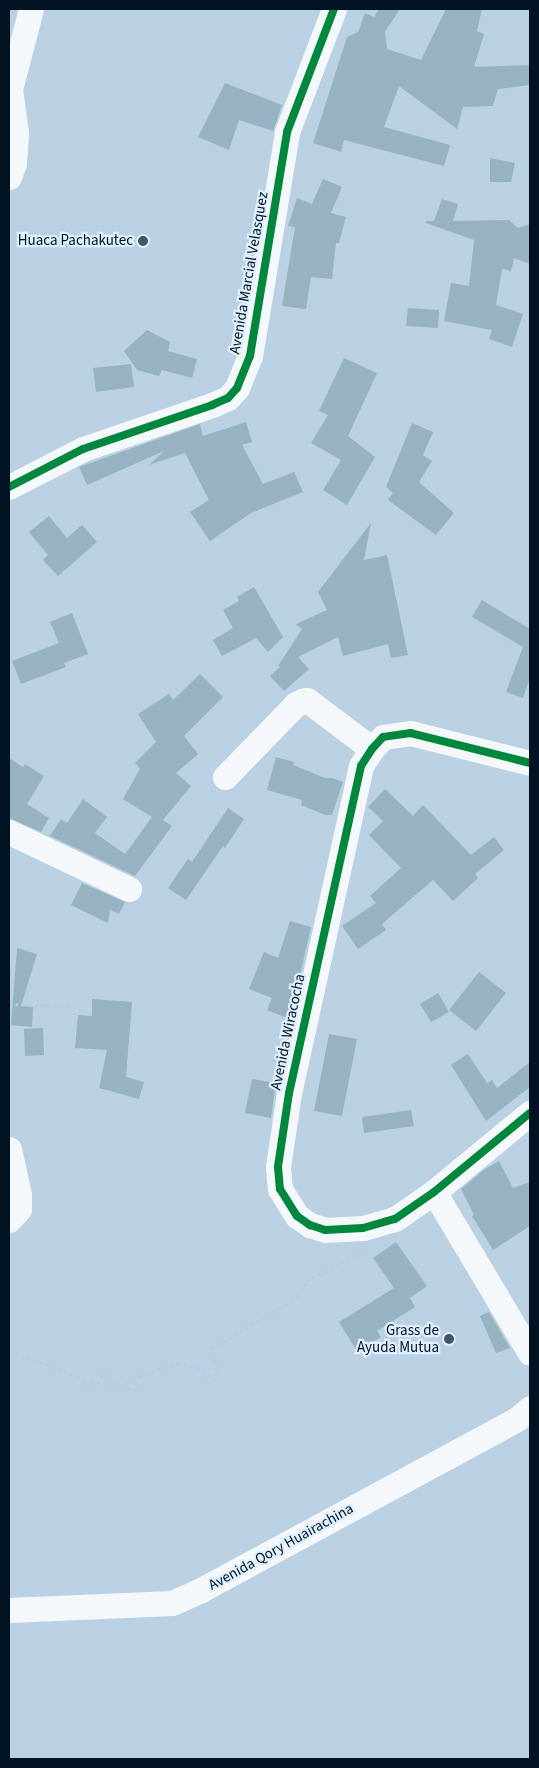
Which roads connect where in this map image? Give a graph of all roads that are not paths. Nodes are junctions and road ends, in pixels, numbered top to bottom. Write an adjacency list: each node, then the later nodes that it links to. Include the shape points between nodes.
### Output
1 (31, 9): 3 (street, via 10,89 16,133 14,163)
2 (334, 9): 4 (street, Avenida Marcial Velasquez, via 287,132 250,356 237,388 228,398 212,405 83,449)
3 (9, 178)
4 (9, 487)
5 (372, 749): 6 (street, Avenida Wiracocha, via 383,737 411,733); 7 (street, via 307,700 296,704); 12 (street, Avenida Wiracocha, via 361,766 288,1093 278,1167 280,1189 297,1216 325,1230 363,1228 395,1219)
6 (530, 763)
7 (225, 777)
8 (9, 832): 9 (street)
9 (128, 889)
10 (530, 1113): 12 (street, Avenida Wiracocha)
11 (9, 1149): 13 (street, via 19,1209)
12 (434, 1192): 14 (street)
13 (9, 1220)
14 (530, 1353)
15 (530, 1408): 16 (street, Avenida Qory Huairachina, via 517,1419 202,1590 172,1602)
16 (9, 1610)

